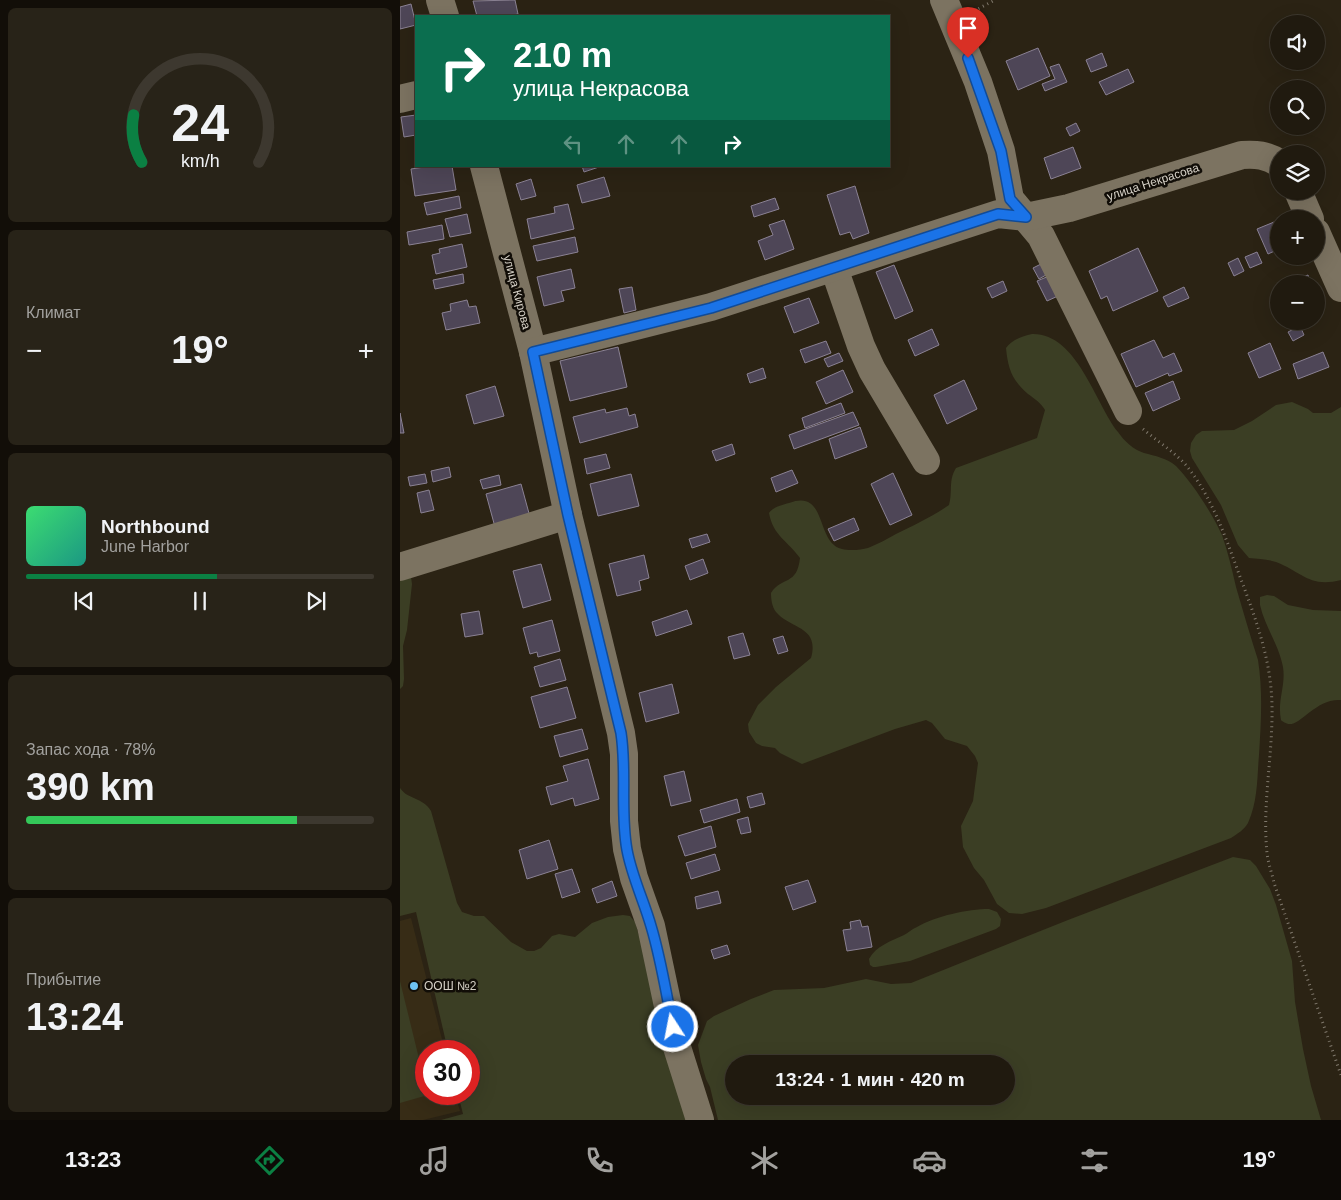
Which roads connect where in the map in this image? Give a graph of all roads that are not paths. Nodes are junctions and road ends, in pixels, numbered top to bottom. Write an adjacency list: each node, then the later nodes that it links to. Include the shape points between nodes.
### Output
1 (440, 0): 3 (street)
2 (944, 0): 8 (street, via 1001,151 1010,199)
3 (445, 15)
4 (415, 95): 5 (street)
5 (400, 99)
6 (1270, 158): 8 (street, улица Некрасова, via 1242,155 1069,208)
7 (484, 167): 12 (street, улица Кирова)
8 (1026, 217): 10 (street, улица Некрасова, via 998,214); 13 (street, via 1040,236)
9 (1325, 252): 11 (street)
10 (834, 268): 12 (street, улица Некрасова, via 702,310); 14 (street, via 872,370)
11 (1341, 288)
12 (533, 352): 15 (street, улица Кирова)
13 (1128, 411)
14 (926, 461)
15 (568, 515): 16 (street); 17 (street, улица Кирова, via 621,733 627,849 652,926 676,1044)
16 (400, 568)
17 (700, 1120)

